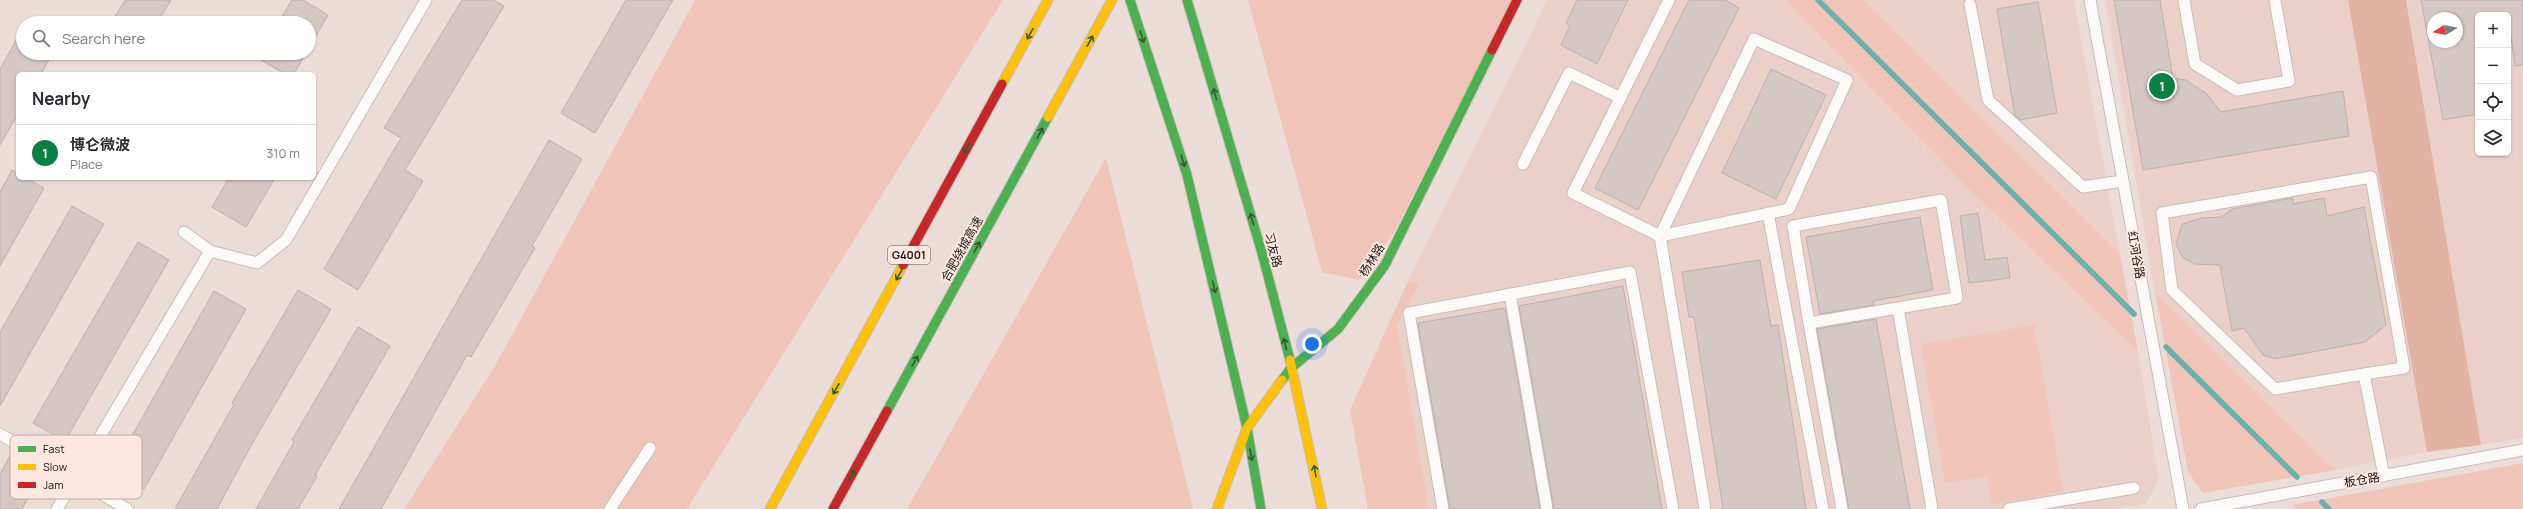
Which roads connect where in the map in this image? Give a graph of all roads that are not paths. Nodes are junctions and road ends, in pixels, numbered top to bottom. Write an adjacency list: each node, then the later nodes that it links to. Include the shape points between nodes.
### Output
1 (426, 0): 18 (lane, via 286,240 256,263)
2 (1048, 0): 37 (main road, G4001, one-way to 37)
3 (1112, 0): 38 (main road, 合肥绕城高速, one-way to 3)
4 (1130, 0): 24 (main road, one-way to 24, via 1187,175)
5 (1187, 0): 22 (main road, 习友路, one-way to 5, via 1255,232)
6 (1517, 0): 22 (main road, 杨林路, via 1385,265 1338,329)
7 (1669, 0): 12 (lane)
8 (2090, 0): 14 (lane, 红河谷路)
9 (2184, 0): 10 (lane, via 2195,64 2237,90 2290,81)
10 (2275, 0)
11 (1970, 4): 14 (lane, via 1988,100 2083,187)
12 (1620, 98): 13 (lane, via 1569,73); 17 (lane, via 1573,193)
13 (1523, 164)
14 (2122, 181): 50 (lane, 红河谷路)
15 (1768, 213): 17 (lane); 17 (lane, via 1789,209 1846,80 1754,39); 46 (lane)
16 (184, 232): 18 (lane)
17 (1660, 236): 45 (lane)
18 (210, 250): 26 (lane)
19 (1510, 294): 42 (lane, via 1409,313); 43 (lane); 44 (lane, via 1630,272)
20 (1898, 308): 21 (lane); 21 (lane, via 1957,298 1941,200 1793,226); 48 (lane)
21 (1810, 323): 47 (lane)
22 (1291, 368): 24 (main road, 杨林路); 41 (main road, 习友路, one-way to 22, via 1309,436)
23 (2364, 374): 23 (lane, via 2275,389 2172,290 2162,213 2371,177 2404,368); 30 (lane)
24 (1246, 428): 39 (main road, 杨林路); 40 (main road, one-way to 40)
25 (0, 434): 27 (lane)
26 (101, 435)
27 (10, 440)
28 (650, 448): 36 (lane)
29 (2523, 450): 30 (lane, 板仓路)
30 (2384, 476): 51 (lane, 板仓路)
31 (2134, 488): 49 (lane)
32 (63, 499): 34 (lane)
33 (110, 499): 35 (lane)
34 (57, 509)
35 (127, 509)
36 (610, 509)
37 (770, 509)
38 (833, 509)
39 (1217, 509)
40 (1261, 509)
41 (1322, 509)
42 (1442, 509)
43 (1547, 509)
44 (1673, 509)
45 (1705, 509)
46 (1823, 509)
47 (1842, 509)
48 (1932, 509)
49 (2008, 509)
50 (2183, 509)
51 (2201, 509)

